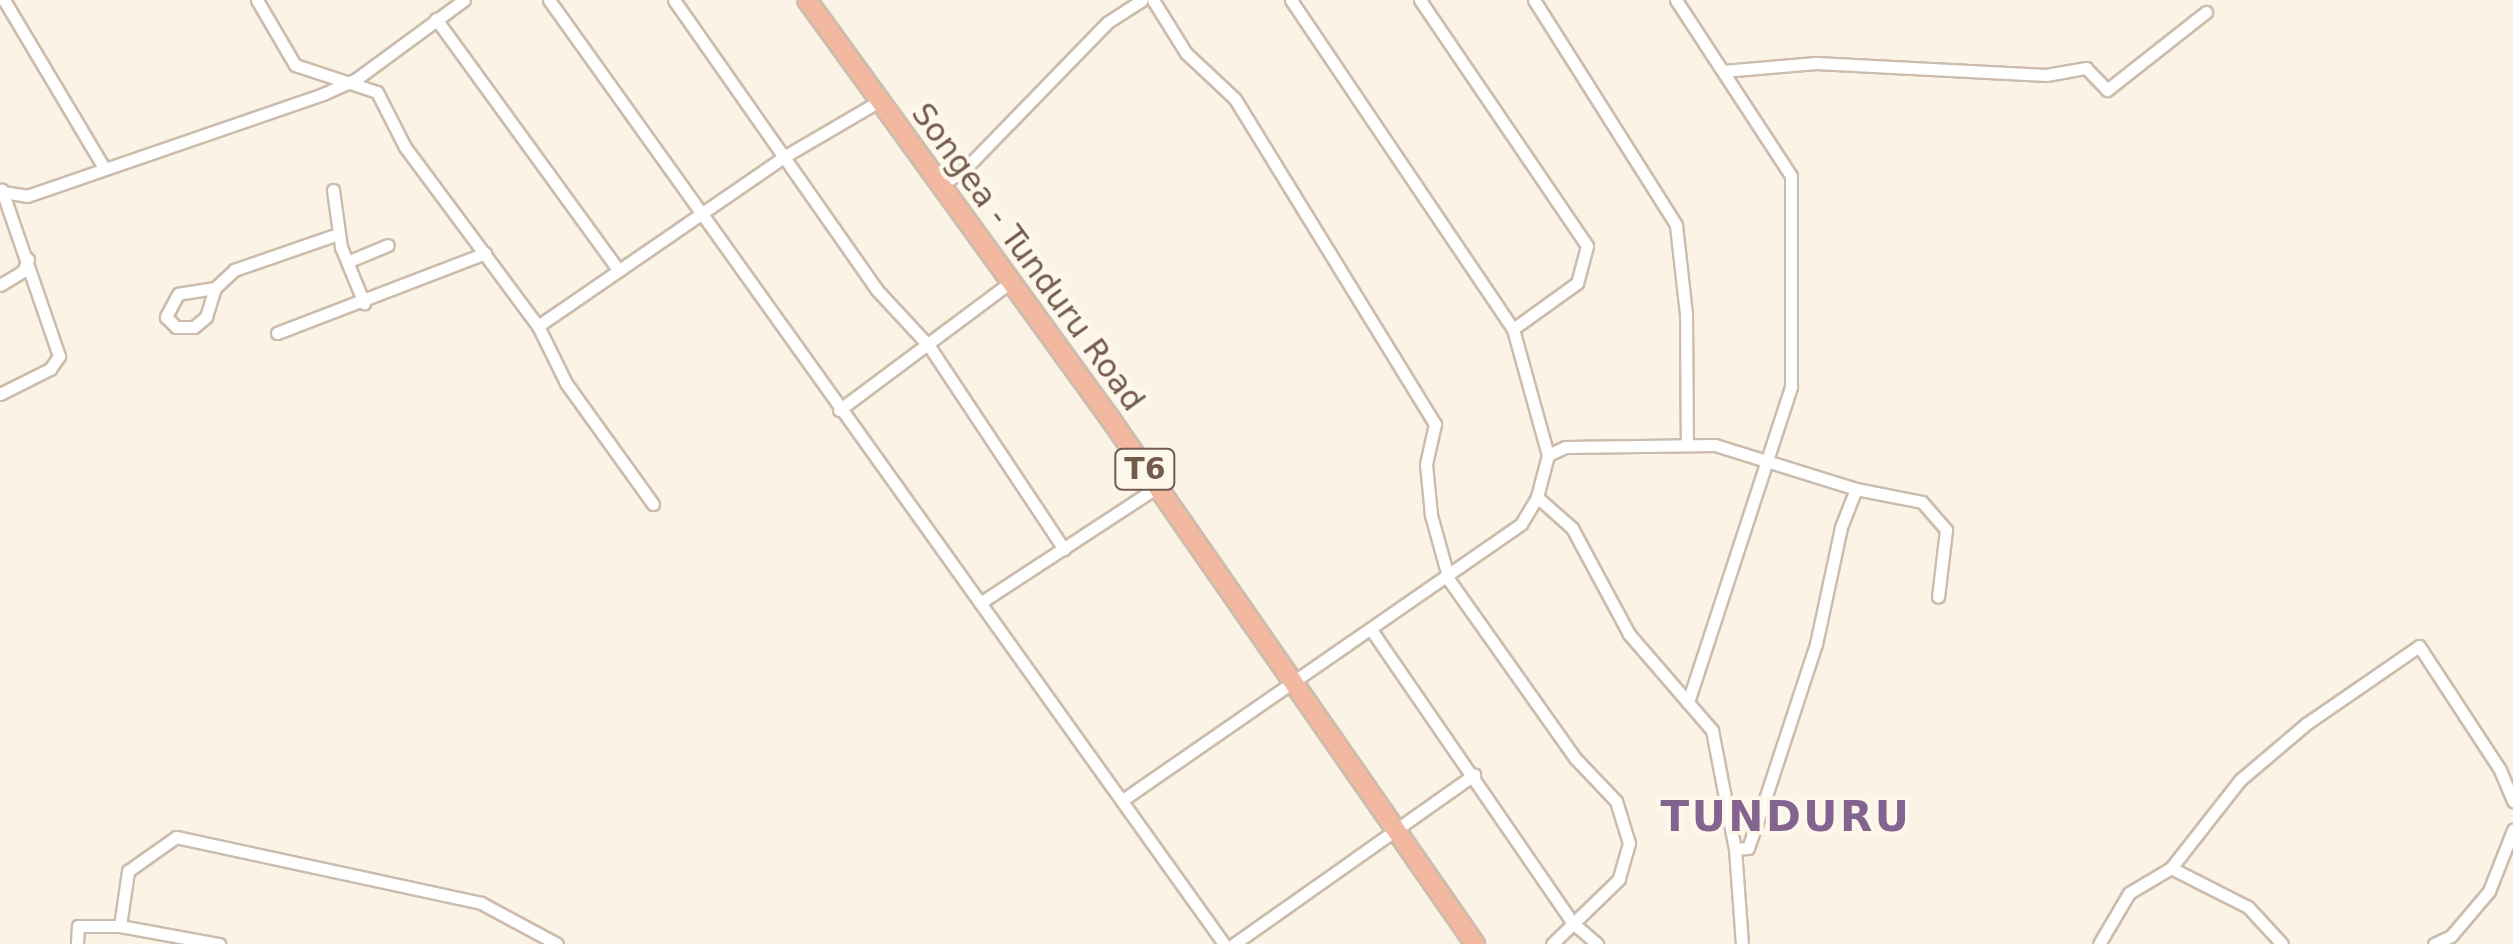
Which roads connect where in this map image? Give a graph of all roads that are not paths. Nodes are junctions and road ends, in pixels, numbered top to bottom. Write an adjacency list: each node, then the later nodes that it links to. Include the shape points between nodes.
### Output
1 (4, 0): 19 (street)
2 (257, 0): 16 (street, via 296,65)
3 (464, 0): 14 (street)
4 (548, 0): 23 (street)
5 (674, 0): 18 (street)
6 (807, 0): 17 (highway, Songea - Tunduru Road / T6)
7 (1142, 0): 20 (street, via 1108,22 962,172)
8 (1152, 0): 48 (street, via 1186,52 1234,99 1435,424 1426,464 1429,498)
9 (1291, 0): 35 (street)
10 (1420, 0): 35 (street, via 1587,246 1577,283)
11 (1534, 0): 40 (street, via 1676,224 1686,314)
12 (1676, 0): 15 (street)
13 (2206, 12): 15 (street, via 2107,90 2086,68 2046,74 1816,63)
14 (436, 19): 16 (street); 29 (street)
15 (1723, 71): 42 (street, via 1791,176 1791,387)
16 (354, 80): 19 (street, via 189,137 162,154); 26 (street, via 377,92 405,147)
17 (876, 103): 18 (street); 20 (highway, Songea - Tunduru Road / T6)
18 (787, 155): 23 (street); 37 (street, via 877,290)
19 (104, 168): 22 (street, via 27,196)
20 (943, 183): 30 (highway, Songea - Tunduru Road / T6)
21 (333, 190): 24 (street)
22 (2, 192): 27 (street)
23 (704, 212): 29 (street); 39 (street)
24 (338, 234): 28 (street); 32 (street, via 270,253)
25 (388, 244): 28 (street)
26 (485, 253): 33 (street); 34 (street)
27 (28, 259): 31 (street, via 23,271); 38 (street, via 58,356 50,369)
28 (347, 262): 33 (street)
29 (619, 271): 34 (street)
30 (1011, 282): 37 (street); 43 (highway, Songea - Tunduru Road / T6)
31 (0, 285)
32 (215, 288): 32 (street, via 206,316 194,327 176,327 166,317 178,294)
33 (364, 303): 36 (street)
34 (538, 326): 46 (street, via 566,384)
35 (1513, 330): 41 (street)
36 (277, 333)
37 (929, 346): 39 (street); 47 (street)
38 (0, 394)
39 (839, 410): 50 (street)
40 (1687, 443): 41 (street, via 1583,445); 42 (street)
41 (1548, 455): 45 (street)
42 (1769, 460): 44 (street); 53 (street, via 1711,618)
43 (1157, 486): 47 (street); 52 (highway, Songea - Tunduru Road / T6)
44 (1856, 490): 49 (street, via 1922,502 1940,516 1946,530); 59 (street, via 1840,527 1816,644 1765,799 1748,848)
45 (1537, 497): 48 (street, via 1521,524); 53 (street, via 1572,528 1629,634)
46 (653, 504)
47 (1064, 550): 50 (street)
48 (1449, 580): 51 (street); 61 (street, via 1575,758 1616,802 1629,843 1618,878)
49 (1938, 597)
50 (980, 603): 55 (street)
51 (1372, 630): 52 (street); 54 (street)
52 (1296, 683): 55 (street); 57 (highway, Songea - Tunduru Road / T6)
53 (1688, 703): 59 (street, via 1712,730)
54 (1474, 775): 57 (street); 61 (street)
55 (1124, 800): 66 (street)
56 (2513, 801): 60 (street, via 2500,770 2418,646 2306,724 2240,780)
57 (1400, 829): 67 (street); 68 (highway, Songea - Tunduru Road / T6)
58 (2513, 830): 75 (street, via 2490,891 2451,936)
59 (1735, 849): 71 (street)
60 (2171, 868): 72 (street, via 2129,893); 73 (street, via 2248,907)
61 (1573, 924): 69 (street); 70 (street)
62 (120, 926): 63 (street, via 78,926); 64 (street); 65 (street, via 128,871 176,836 481,903)
63 (78, 944)
64 (219, 944)
65 (557, 944)
66 (1224, 944)
67 (1234, 944)
68 (1474, 944)
69 (1552, 944)
70 (1598, 944)
71 (1742, 944)
72 (2099, 944)
73 (2282, 944): 74 (street)
74 (2292, 944)
75 (2434, 944)

